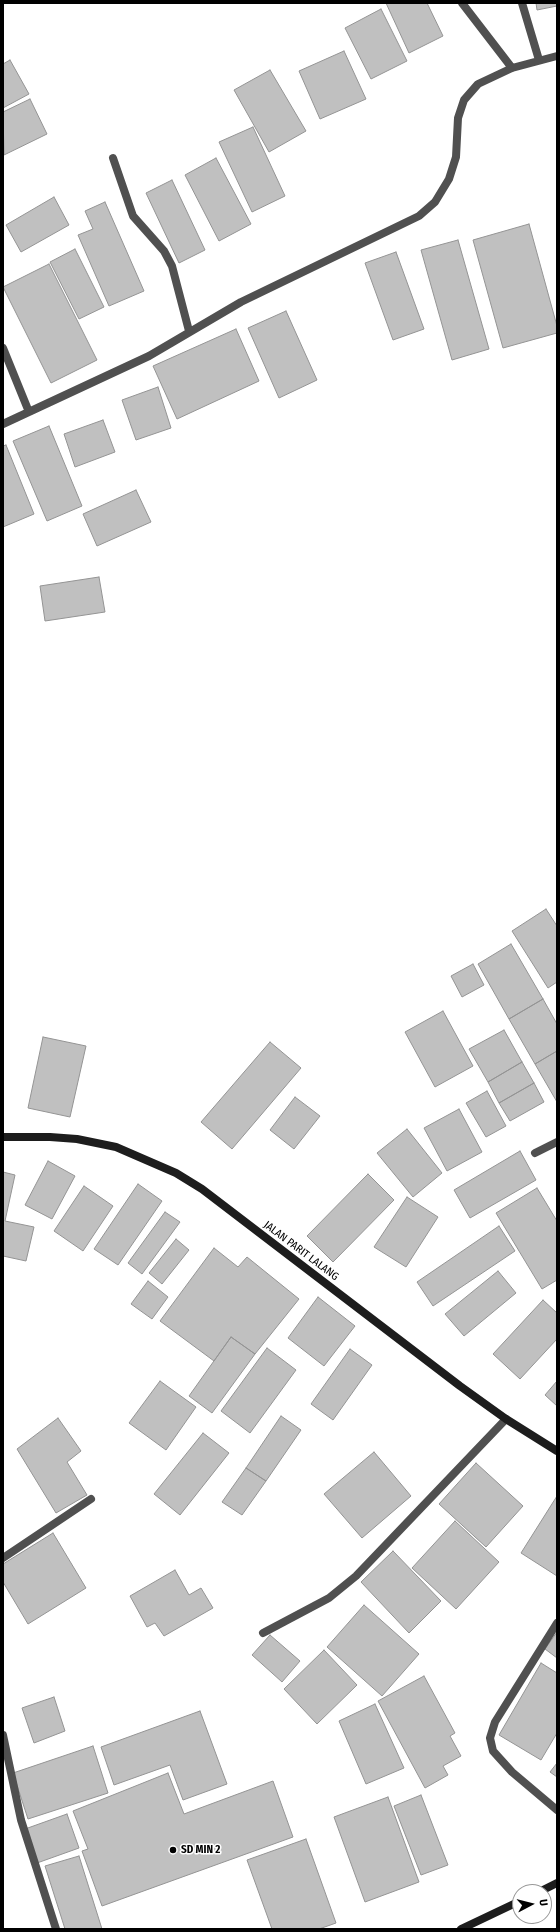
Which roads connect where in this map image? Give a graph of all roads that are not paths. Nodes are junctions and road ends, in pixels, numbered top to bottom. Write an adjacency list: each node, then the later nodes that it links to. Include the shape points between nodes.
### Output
1 (462, 3): 5 (street)
2 (522, 3): 4 (street)
3 (557, 56): 4 (street)
4 (539, 60): 5 (street)
5 (512, 68): 7 (street, via 478,84 464,100 458,118 456,157 449,179 435,202 419,216 241,302)
6 (113, 158): 7 (street, via 133,216 164,251 172,266)
7 (189, 331): 9 (street, via 149,356)
8 (3, 348): 9 (street)
9 (29, 412): 10 (street)
10 (3, 424)
11 (3, 1137): 14 (street, JALAN PARIT LALANG, via 77,1139 116,1148 176,1173 202,1189)
12 (557, 1142): 13 (street)
13 (535, 1153)
14 (506, 1419): 15 (street, JALAN PARIT LALANG); 19 (street, via 356,1576 330,1598)
15 (557, 1452)
16 (91, 1499): 17 (street)
17 (3, 1558)
18 (557, 1623): 21 (street, via 495,1722 490,1738 493,1751 512,1772)
19 (263, 1633)
20 (3, 1735): 23 (street, via 21,1820)
21 (557, 1810)
22 (512, 1905): 24 (street)
23 (56, 1929)
24 (461, 1929)

